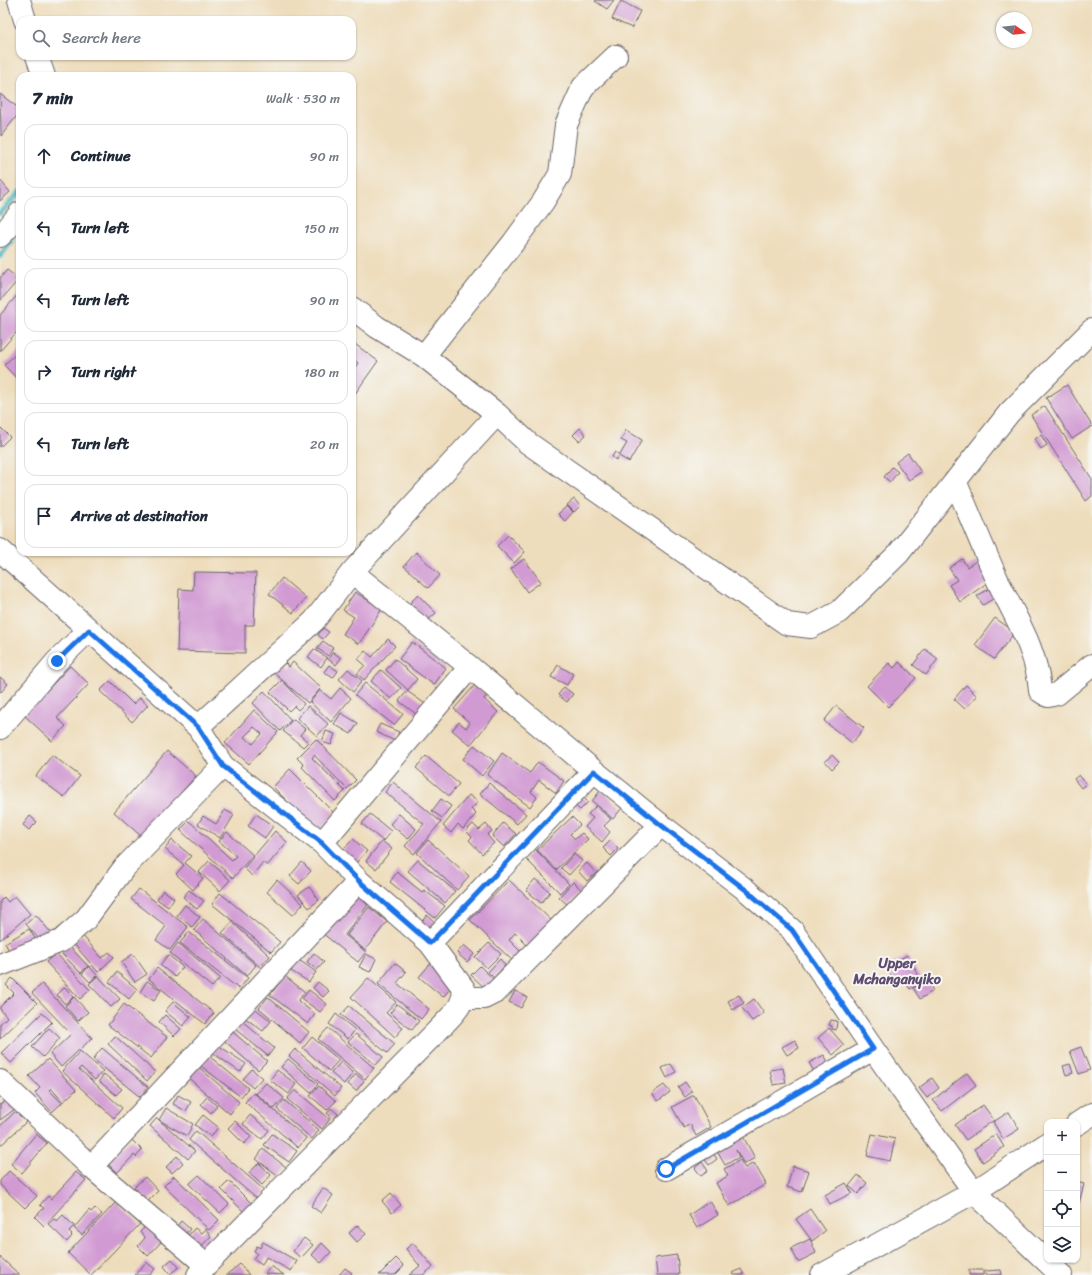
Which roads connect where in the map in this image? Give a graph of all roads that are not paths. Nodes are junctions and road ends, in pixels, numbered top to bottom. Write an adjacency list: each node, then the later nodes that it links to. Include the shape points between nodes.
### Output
1 (19, 0): 2 (street)
2 (24, 16)
3 (616, 56): 10 (street, via 583,87 566,124 560,174 543,202)
4 (38, 60): 5 (street)
5 (43, 72)
6 (16, 218): 7 (street)
7 (0, 236)
8 (356, 311): 10 (street)
9 (1092, 330): 12 (street, via 1009,413)
10 (424, 356): 11 (street)
11 (497, 414): 12 (street, via 528,443 788,624 812,626 839,612 898,554); 14 (street)
12 (955, 481): 16 (street, via 997,580 1023,629 1039,674 1040,691 1048,696 1057,694)
13 (0, 550): 15 (street)
14 (352, 572): 17 (street); 18 (street, via 314,621)
15 (89, 630): 18 (street); 19 (street, via 57,661)
16 (1092, 665)
17 (470, 667): 21 (street); 23 (street)
18 (198, 727): 20 (street)
19 (0, 728)
20 (223, 766): 23 (street); 26 (street, via 124,868 86,919 61,942)
21 (594, 771): 22 (street); 25 (street)
22 (661, 825): 27 (street, via 496,992 484,998); 28 (street, via 746,890 792,930)
23 (322, 843): 24 (street)
24 (359, 881): 25 (street); 33 (street)
25 (430, 943): 27 (street, via 464,989)
26 (0, 965)
27 (464, 998): 36 (street, via 444,1024)
28 (873, 1049): 34 (street); 35 (street)
29 (0, 1081): 33 (street)
30 (1092, 1114): 31 (street)
31 (1080, 1122)
32 (1044, 1146): 35 (street)
33 (91, 1167): 36 (street)
34 (666, 1169)
35 (974, 1192): 37 (street); 38 (street)
36 (202, 1270)
37 (822, 1275)
38 (1061, 1275)

